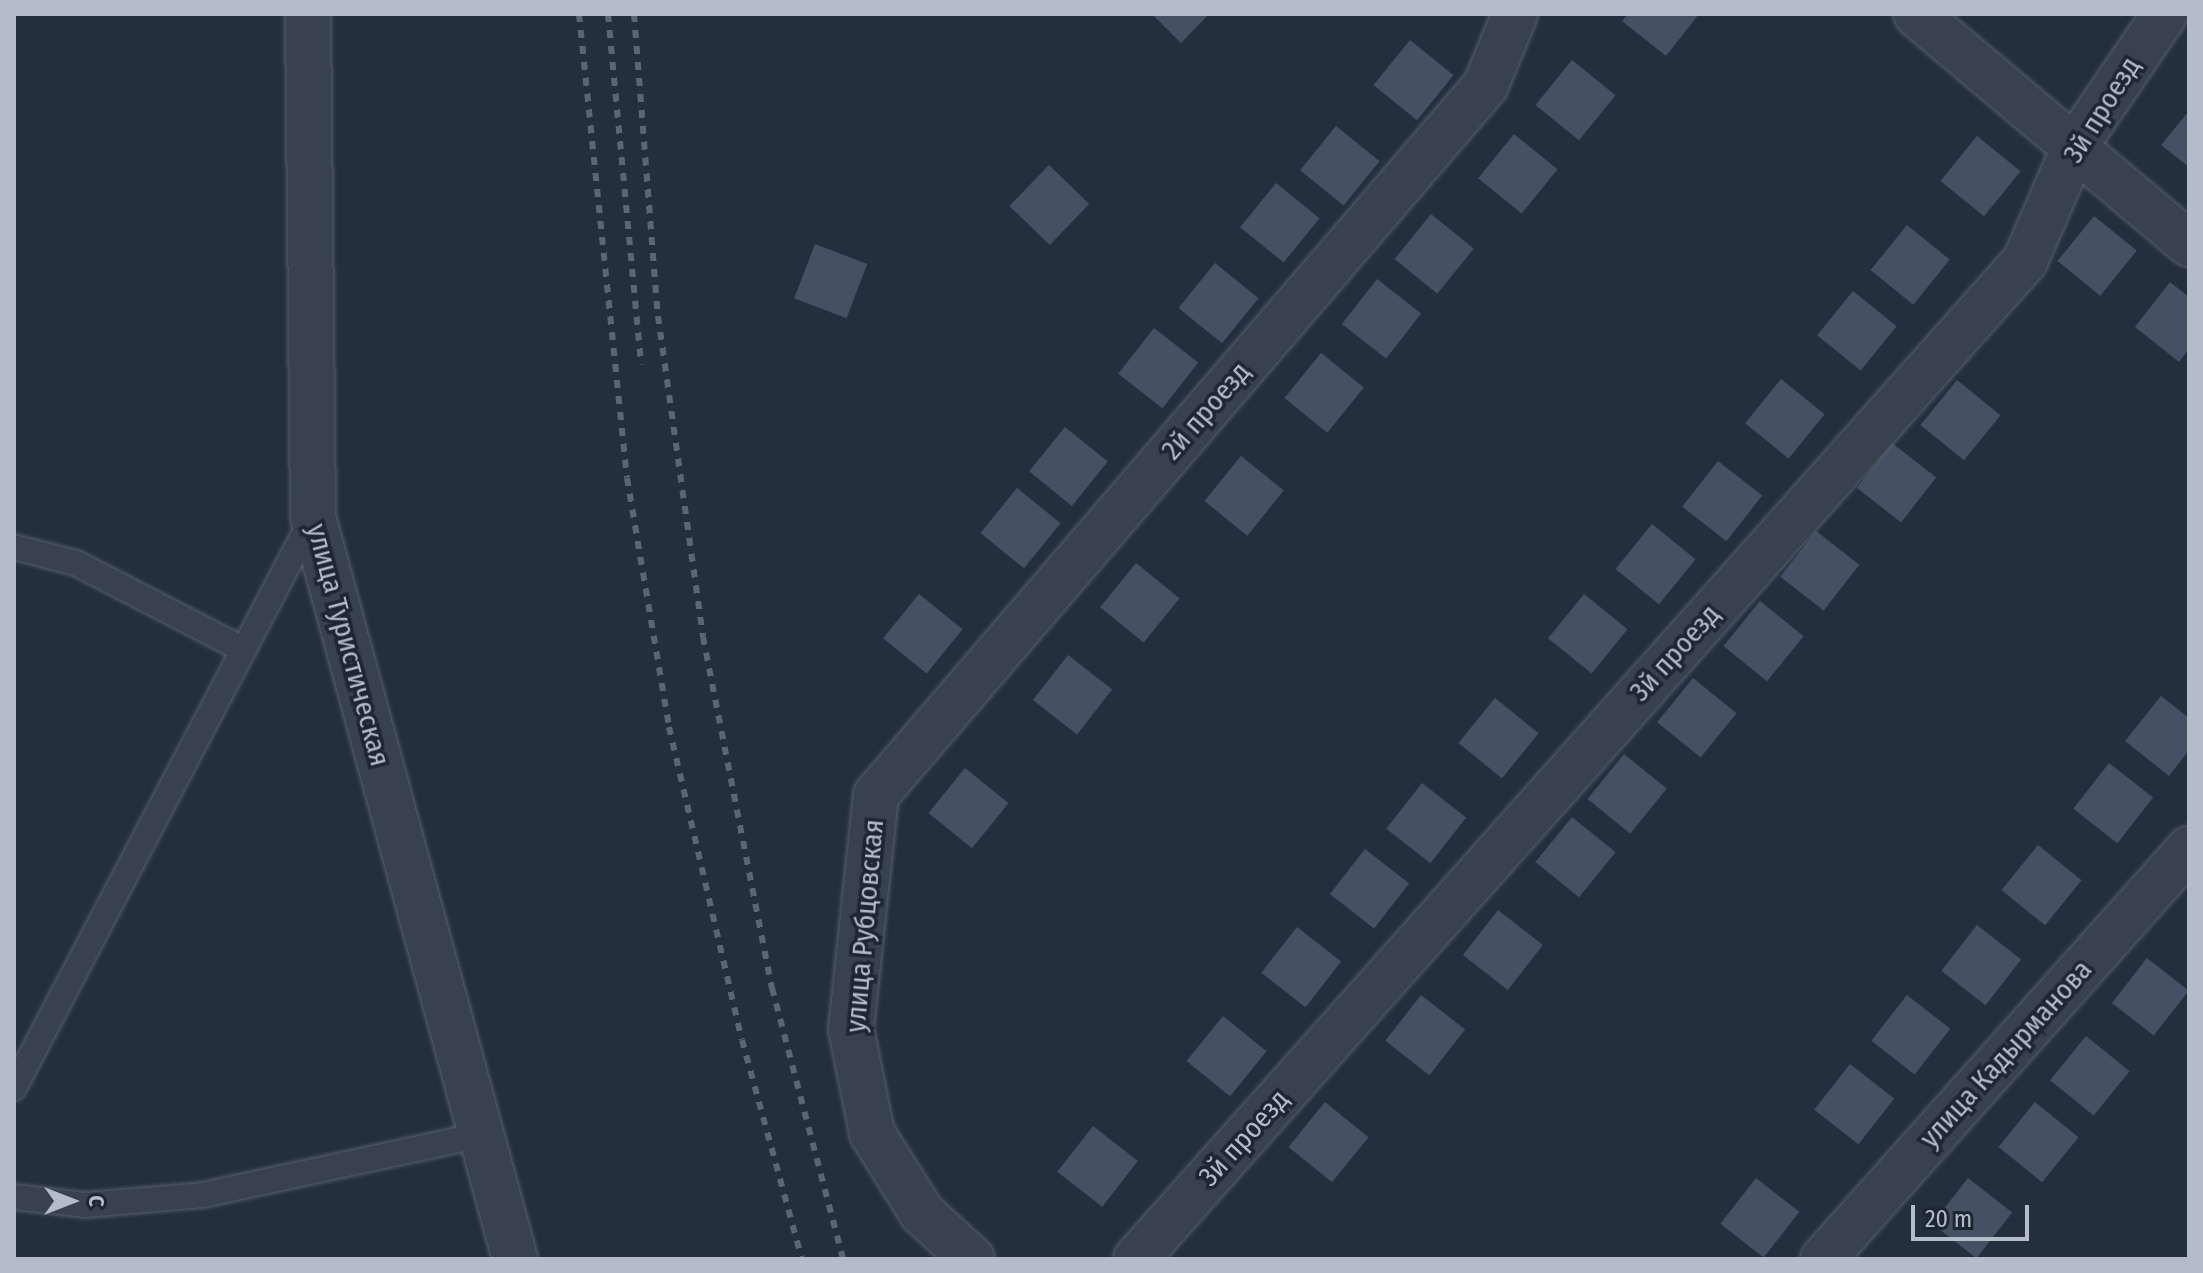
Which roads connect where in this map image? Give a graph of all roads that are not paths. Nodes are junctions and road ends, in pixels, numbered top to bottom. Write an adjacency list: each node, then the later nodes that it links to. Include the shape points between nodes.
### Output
1 (308, 14): 7 (street, улица Туристическая)
2 (1515, 14): 10 (street, 2й проезд, via 1486,85)
3 (1916, 14): 5 (street)
4 (2165, 14): 5 (street, 3й проезд)
5 (2075, 146): 6 (street); 17 (street, 3й проезд, via 2025,261)
6 (2189, 244)
7 (313, 517): 9 (lane); 13 (street, улица Туристическая)
8 (14, 547): 9 (lane, via 76,563)
9 (244, 650): 12 (lane)
10 (876, 795): 16 (street, улица Рубцовская, via 851,1029 872,1133 922,1213)
11 (2189, 849): 18 (street, улица Кадырманова)
12 (14, 1088)
13 (481, 1135): 14 (lane, via 203,1195 85,1205); 15 (street, улица Туристическая)
14 (14, 1197)
15 (515, 1259)
16 (972, 1259)
17 (1136, 1259)
18 (1823, 1259)

